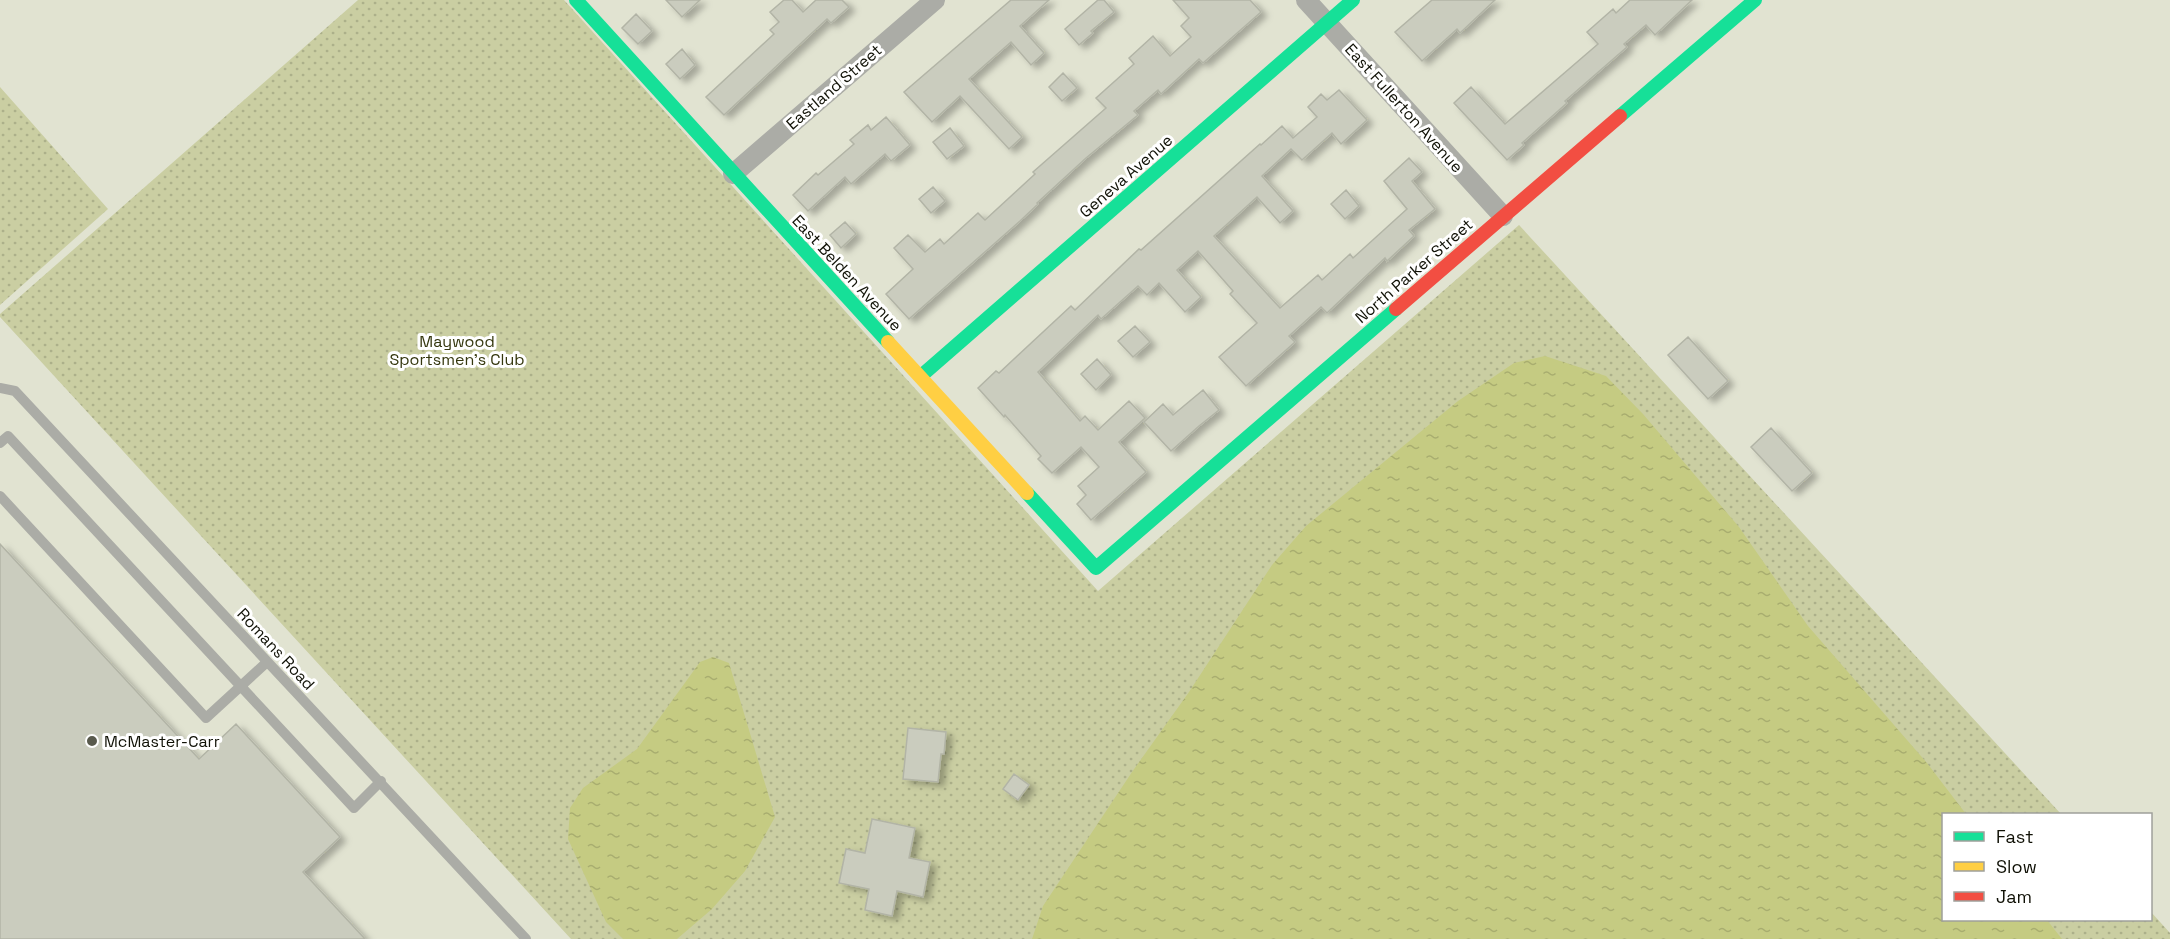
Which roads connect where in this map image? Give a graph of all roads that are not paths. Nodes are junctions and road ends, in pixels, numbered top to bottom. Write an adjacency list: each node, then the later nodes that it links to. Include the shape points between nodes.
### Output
1 (576, 0): 7 (street, East Belden Avenue)
2 (935, 0): 7 (street, Eastland Street)
3 (1306, 0): 6 (street, East Fullerton Avenue)
4 (1353, 0): 6 (street, Geneva Avenue)
5 (1755, 0): 8 (street, North Parker Street)
6 (1327, 23): 8 (street, East Fullerton Avenue); 9 (street, Geneva Avenue)
7 (733, 174): 9 (street, East Belden Avenue)
8 (1503, 216): 13 (street, North Parker Street)
9 (921, 376): 13 (street, East Belden Avenue)
10 (0, 387): 14 (lane, Romans Road, via 15,391)
11 (0, 443): 15 (lane, via 8,436)
12 (0, 495): 15 (lane, via 206,718)
13 (1096, 568)
14 (267, 662): 15 (lane); 16 (lane, Romans Road)
15 (240, 687): 16 (lane, via 354,808)
16 (381, 781): 17 (lane, Romans Road)
17 (526, 939)

